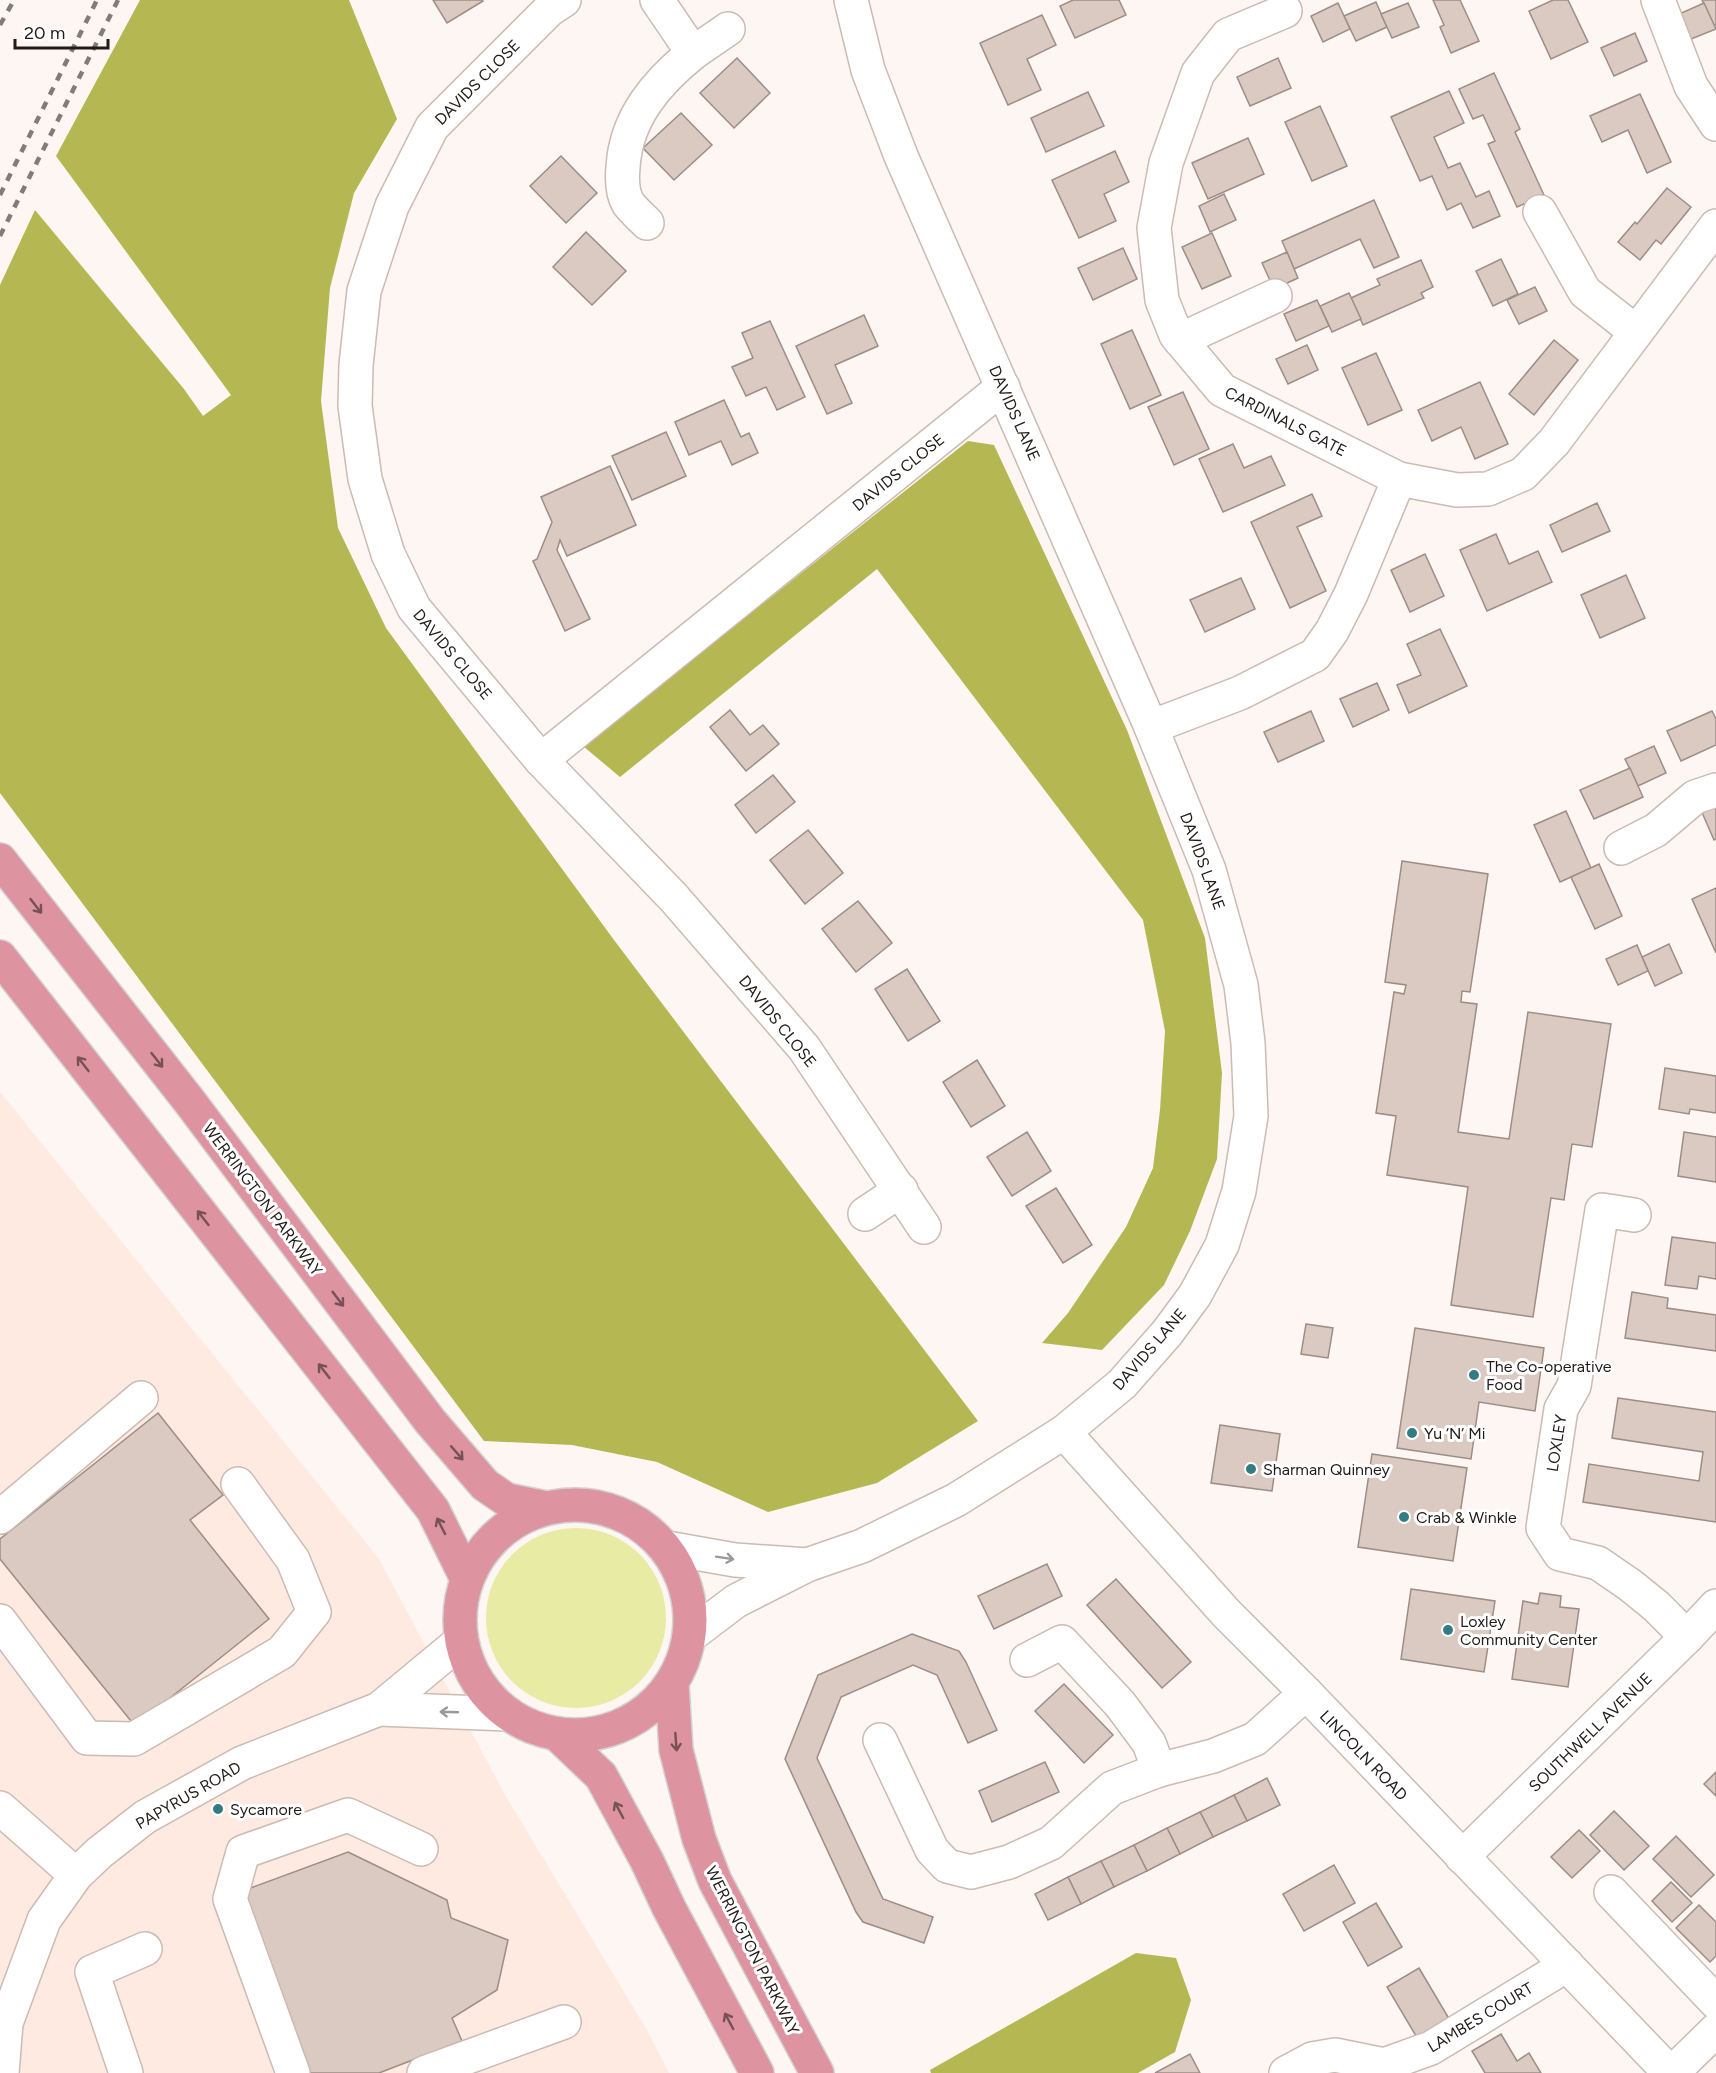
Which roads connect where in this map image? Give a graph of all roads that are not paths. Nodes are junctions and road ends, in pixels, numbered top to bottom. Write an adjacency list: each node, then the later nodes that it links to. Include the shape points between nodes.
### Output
1 (657, 0): 7 (street)
2 (851, 0): 15 (street, DAVIDS LANE, via 868,70 901,156)
3 (1658, 0): 8 (street, via 1691,86)
4 (552, 3): 18 (street, DAVIDS CLOSE, via 432,127 392,206 364,291 355,406 365,479 388,554 414,608)
5 (1285, 11): 14 (street, CARDINALS GATE, via 1228,35 1222,42 1198,73 1166,163 1154,228 1162,300)
6 (728, 29): 7 (street)
7 (693, 54): 10 (street, via 673,70 636,115 624,147 622,180 627,202)
8 (1716, 124)
9 (1540, 212): 13 (street, via 1585,292)
10 (647, 223)
11 (1716, 226): 13 (street, CARDINALS GATE)
12 (1275, 296): 14 (street)
13 (1636, 332): 16 (street, CARDINALS GATE, via 1554,442 1523,474 1488,489 1457,490)
14 (1180, 340): 16 (street, CARDINALS GATE, via 1222,390)
15 (1003, 387): 17 (street, DAVIDS LANE); 18 (street, DAVIDS CLOSE)
16 (1399, 479): 17 (street, via 1350,594 1315,655 1240,693)
17 (1151, 727): 28 (street, DAVIDS LANE, via 1209,870 1241,985 1251,1116 1239,1191 1229,1224 1195,1295 1122,1384)
18 (541, 760): 23 (street, DAVIDS CLOSE, via 674,898 804,1048)
19 (1716, 790): 20 (street, via 1695,797 1656,830)
20 (1621, 848)
21 (0, 860): 30 (highway, WERRINGTON PARKWAY, one-way to 30, via 190,1102 430,1421 485,1485 507,1500)
22 (0, 957): 34 (highway, one-way to 22, via 433,1510)
23 (901, 1190): 24 (street); 26 (street, DAVIDS CLOSE)
24 (865, 1214)
25 (1634, 1215): 38 (street, LOXLEY, via 1602,1210 1574,1386 1561,1409 1544,1528 1560,1554 1598,1563 1656,1606)
26 (924, 1227)
27 (141, 1398): 31 (street)
28 (1064, 1432): 33 (street, DAVIDS LANE, via 956,1500 862,1546); 42 (street, LINCOLN ROAD, via 1226,1613)
29 (238, 1484): 36 (street, via 294,1560 314,1612 282,1653 134,1739 87,1738)
30 (546, 1508): 32 (highway, via 579,1504 612,1510 643,1526); 34 (highway, via 520,1518 498,1534)
31 (0, 1517)
32 (667, 1548): 33 (street, DAVIDS LANE, one-way to 33, via 735,1560); 37 (highway, via 682,1575 691,1604)
33 (807, 1565): 37 (street, DAVIDS LANE, via 736,1601)
34 (466, 1579): 39 (highway, via 459,1620)
35 (1716, 1606): 38 (street, SOUTHWELL AVENUE)
36 (2, 1629)
37 (691, 1635): 41 (highway)
38 (1687, 1637): 50 (street, SOUTHWELL AVENUE)
39 (461, 1641): 43 (street, PAPYRUS ROAD); 44 (highway, via 470,1669 486,1694)
40 (1027, 1660): 47 (street, via 1062,1642 1120,1704 1149,1743)
41 (672, 1684): 45 (highway, via 650,1708 622,1726 590,1735); 58 (highway, WERRINGTON PARKWAY, one-way to 58, via 676,1750 699,1839 715,1881)
42 (1306, 1693): 47 (street, via 1255,1739 1213,1756); 50 (street, LINCOLN ROAD)
43 (379, 1709): 44 (street, PAPYRUS ROAD, one-way to 43); 51 (street, PAPYRUS ROAD, via 242,1763 145,1817)
44 (508, 1714): 45 (highway, via 531,1727)
45 (557, 1734): 63 (highway, one-way to 45, via 602,1776)
46 (880, 1740): 47 (street, via 932,1850 947,1866 971,1872 1009,1862 1051,1843 1112,1788)
47 (1160, 1770)
48 (0, 1808): 51 (street)
49 (421, 1849): 61 (street, via 348,1815 243,1852 230,1899)
50 (1462, 1857): 54 (street, LINCOLN ROAD)
51 (76, 1875): 59 (street, PAPYRUS ROAD, via 44,1920 6,2023)
52 (1611, 1892): 55 (street)
53 (145, 1949): 60 (street, via 92,1972)
54 (1567, 1965): 64 (street, LAMBES COURT, via 1431,2048 1384,2065 1335,2055 1312,2059); 65 (street, LINCOLN ROAD)
55 (1716, 2002)
56 (564, 2022): 62 (street)
57 (1716, 2030): 65 (street)
58 (812, 2062)
59 (2, 2073)
60 (126, 2073)
61 (293, 2073)
62 (424, 2073)
63 (757, 2073)
64 (1286, 2073)
65 (1671, 2073)

